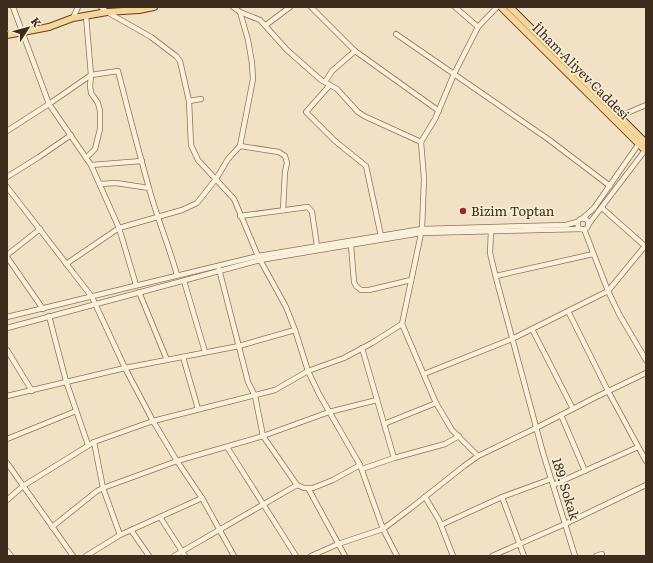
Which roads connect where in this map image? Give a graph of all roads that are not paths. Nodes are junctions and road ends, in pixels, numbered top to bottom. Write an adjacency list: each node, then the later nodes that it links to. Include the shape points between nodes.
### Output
1 (13, 7): 18 (street)
2 (78, 7): 15 (street)
3 (102, 7): 12 (street)
4 (154, 7): 12 (main road)
5 (233, 7): 13 (street)
6 (290, 7): 16 (street)
7 (311, 7): 21 (street)
8 (456, 7): 17 (street)
9 (497, 7): 17 (street)
10 (501, 7): 34 (main road, İlham Aliyev Caddesi)
11 (510, 7): 30 (main road, İlham Aliyev Caddesi)
12 (107, 12): 14 (main road); 26 (street, via 151,37 176,56 180,61)
13 (240, 12): 16 (street); 35 (street, via 248,40 253,79)
14 (86, 16): 15 (main road); 23 (street)
15 (73, 18): 18 (main road, via 49,27)
16 (266, 25): 24 (street, via 287,50)
17 (478, 27): 22 (street)
18 (22, 32): 20 (main road); 27 (street)
19 (396, 34): 22 (street)
20 (7, 35)
21 (355, 51): 24 (street, via 332,71); 29 (street)
22 (454, 74): 29 (street); 43 (street, via 548,139)
23 (91, 75): 27 (street); 37 (street, via 90,86 99,107 100,129 95,149); 38 (street, via 118,71)
24 (327, 83): 33 (street, via 337,89 364,116); 58 (street, via 306,112 335,141 366,166)
25 (200, 99): 26 (street)
26 (190, 101): 41 (street, via 191,145 198,160)
27 (49, 104): 31 (street); 32 (street)
28 (646, 105): 30 (street)
29 (439, 111): 33 (street)
30 (620, 116): 34 (main road, İlham Aliyev Caddesi)
31 (7, 131)
32 (71, 135): 37 (street); 40 (street)
33 (422, 142): 56 (street)
34 (643, 142): 36 (main road, İlham Aliyev Caddesi); 43 (street)
35 (240, 146): 41 (street); 47 (street, via 279,152 285,156 287,163)
36 (646, 150): 46 (street)
37 (86, 158): 39 (street)
38 (142, 161): 39 (street); 45 (street)
39 (91, 165): 42 (street)
40 (7, 177)
41 (216, 178): 48 (street, via 234,199); 49 (street, via 193,205)
42 (100, 184): 45 (street, via 116,183); 53 (street)
43 (610, 186): 50 (street)
44 (7, 187): 54 (street)
45 (149, 188): 49 (street)
46 (602, 208): 52 (street); 61 (street)
47 (283, 210): 48 (street); 60 (street, via 308,207 310,209)
48 (240, 216): 64 (street)
49 (158, 217): 53 (street); 67 (street)
50 (583, 218): 51 (street); 52 (street, via 588,220)
51 (578, 222): 55 (street, via 579,228); 56 (street, via 566,225)
52 (588, 226): 55 (street)
53 (119, 228): 65 (street); 71 (street)
54 (40, 229): 63 (street); 65 (street)
55 (583, 229): 57 (street); 62 (street)
56 (422, 231): 57 (street); 58 (street); 59 (street); 69 (street)
57 (491, 231): 68 (street, 189. Sokak, via 490,254)
58 (381, 236): 60 (street)
59 (351, 245): 64 (street); 69 (street, via 354,282 358,289 369,290)
60 (318, 246): 64 (street)
61 (645, 247): 72 (street)
62 (593, 254): 68 (street); 72 (street)
63 (7, 256): 76 (street)
64 (259, 258): 66 (street); 83 (street, via 279,291)
65 (66, 264): 74 (street)
66 (219, 268): 67 (street); 70 (street); 85 (street)
67 (177, 275): 71 (street)
68 (496, 276): 84 (street, 189. Sokak)
69 (411, 280): 80 (street)
70 (184, 281): 73 (street); 88 (street)
71 (136, 285): 74 (street)
72 (608, 291): 77 (street); 91 (street)
73 (139, 292): 75 (street); 90 (street)
74 (92, 297): 75 (street); 76 (street)
75 (95, 304): 78 (street); 92 (street)
76 (43, 309): 79 (street)
77 (568, 311): 82 (street); 98 (street)
78 (49, 316): 81 (street); 96 (street)
79 (7, 317)
80 (402, 324): 86 (street); 95 (street)
81 (7, 328)
82 (532, 329): 84 (street); 103 (street)
83 (296, 330): 85 (street); 93 (street)
84 (512, 339): 95 (street); 110 (street, 189. Sokak)
85 (239, 346): 88 (street); 100 (street, via 248,382)
86 (362, 348): 93 (street, via 332,363); 101 (street)
87 (7, 350): 97 (street)
88 (205, 352): 89 (street)
89 (183, 357): 90 (street); 104 (street)
90 (167, 360): 92 (street)
91 (646, 360)
92 (125, 368): 96 (street); 108 (street)
93 (308, 371): 100 (street, via 274,390); 106 (street)
94 (646, 373): 98 (street)
95 (424, 374): 102 (street)
96 (66, 381): 97 (street); 105 (street)
97 (32, 390): 99 (street)
98 (608, 391): 103 (street); 117 (street)
99 (7, 396)
100 (255, 396): 104 (street); 111 (street)
101 (377, 400): 106 (street); 109 (street)
102 (436, 402): 109 (street); 112 (street)
103 (573, 409): 107 (street)
104 (198, 410): 108 (street)
105 (76, 411): 113 (street); 115 (street)
106 (329, 412): 111 (street); 123 (street)
107 (561, 415): 110 (street); 124 (street)
108 (153, 421): 114 (street); 120 (street)
109 (384, 424): 119 (street)
110 (536, 428): 118 (street); 125 (street, 189. Sokak)
111 (263, 436): 116 (street); 126 (street)
112 (458, 436): 118 (street); 119 (street, via 445,444)
113 (7, 438)
114 (94, 442): 115 (street); 130 (street)
115 (88, 445): 129 (street)
116 (227, 447): 120 (street); 136 (street)
117 (638, 447): 121 (street); 124 (street)
118 (478, 456): 132 (street)
119 (394, 458): 123 (street)
120 (177, 461): 130 (street); 134 (street)
121 (646, 461)
122 (7, 463): 129 (street)
123 (361, 467): 131 (street, via 314,488); 141 (street)
124 (585, 471): 127 (street)
125 (551, 479): 127 (street, 189. Sokak); 133 (street)
126 (297, 485): 131 (street); 136 (street)
127 (553, 485): 138 (street, 189. Sokak)
128 (646, 485): 138 (street)
129 (23, 486): 135 (street); 140 (street)
130 (104, 488): 140 (street, via 97,490); 144 (street)
131 (308, 488): 145 (street)
132 (425, 497): 139 (street); 141 (street)
133 (502, 497): 139 (street); 146 (street)
134 (202, 498): 137 (street); 143 (street)
135 (7, 500)
136 (263, 504): 143 (street); 156 (street)
137 (160, 518): 142 (street); 148 (street)
138 (565, 524): 146 (street); 163 (street, 189. Sokak)
139 (441, 525): 160 (street)
140 (52, 527): 151 (street)
141 (382, 529): 145 (street); 159 (street)
142 (131, 530): 144 (street); 153 (street)
143 (220, 530): 148 (street); 155 (street)
144 (120, 535): 152 (street)
145 (338, 544): 157 (street); 158 (street)
146 (520, 544): 161 (street); 162 (street)
147 (7, 551): 150 (street)
148 (184, 554): 154 (street)
149 (602, 554): 164 (street)
150 (11, 556)
151 (73, 556)
152 (86, 556)
153 (149, 556)
154 (174, 556)
155 (234, 556)
156 (296, 556)
157 (311, 556)
158 (345, 556)
159 (397, 556)
160 (453, 556)
161 (492, 556)
162 (524, 556)
163 (575, 556)
164 (596, 556)

